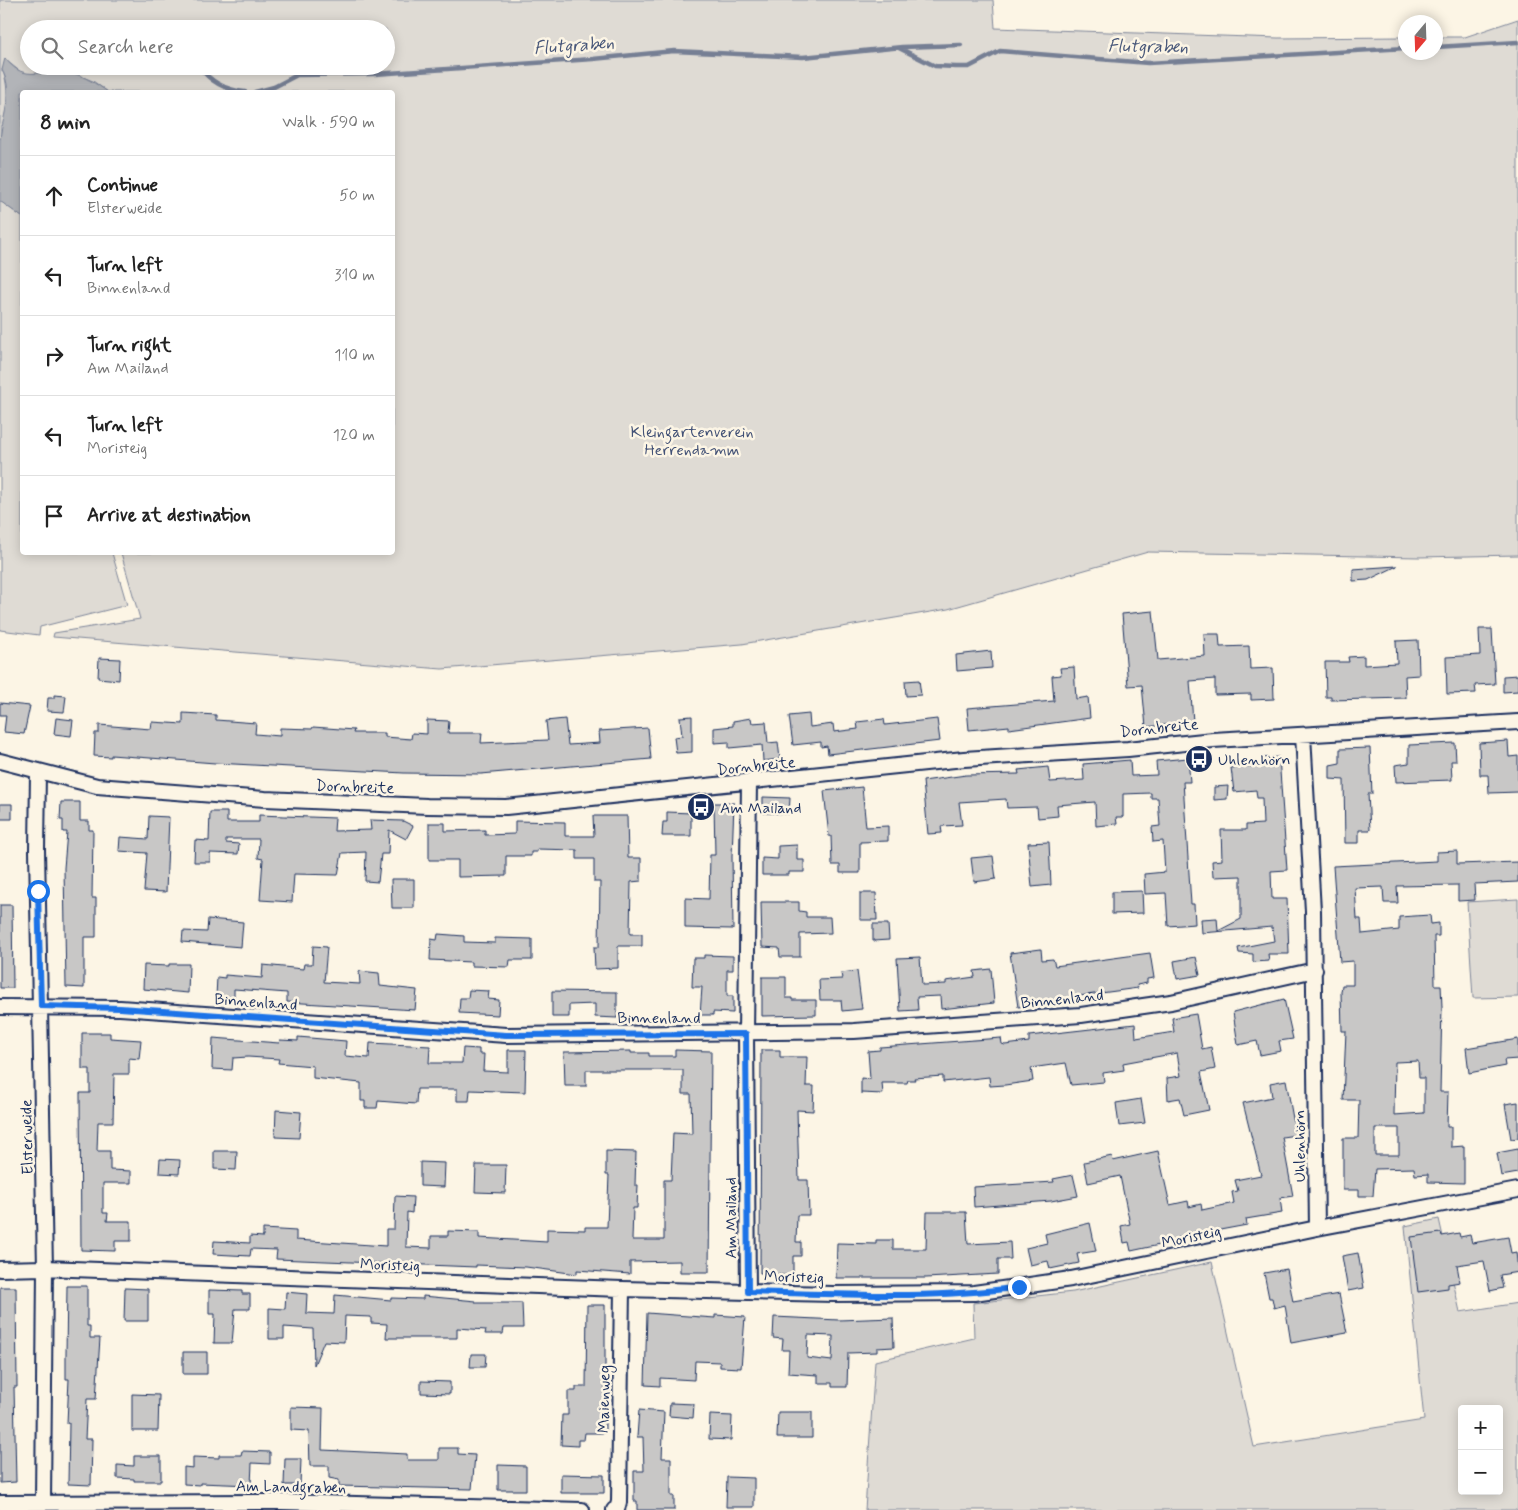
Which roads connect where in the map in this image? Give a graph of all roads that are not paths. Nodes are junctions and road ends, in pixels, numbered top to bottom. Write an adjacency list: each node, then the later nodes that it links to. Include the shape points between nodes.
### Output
1 (1518, 722): 2 (street, Dornbreite)
2 (1302, 734): 5 (street, Dornbreite, via 964,759); 6 (street, Uhlenhörn)
3 (0, 761): 4 (street, Dornbreite)
4 (38, 772): 5 (street, Dornbreite, via 97,786 265,799 427,806 506,807); 7 (street, Elsterweide)
5 (749, 783): 9 (street, Am Mailand)
6 (1314, 970): 9 (street, Binnenland, via 1171,1002 1081,1015 938,1026); 11 (street, Uhlenhörn)
7 (41, 1006): 8 (street, Binnenland); 9 (street, Binnenland, via 120,1008 506,1035); 12 (street, Elsterweide)
8 (0, 1007)
9 (746, 1034): 15 (street, Am Mailand)
10 (1518, 1190): 11 (street, Moristeig)
11 (1317, 1228): 15 (street, Moristeig, via 1071,1279 974,1293)
12 (45, 1268): 13 (street, Moristeig); 14 (street, Moristeig); 16 (street, Elsterweide)
13 (0, 1269)
14 (622, 1289): 15 (street, Moristeig); 18 (street, Maienweg, via 619,1502)
15 (748, 1292)
16 (43, 1502): 17 (street, Am Landgraben); 19 (street, Am Landgraben, via 281,1502)
17 (0, 1503)
18 (616, 1509)
19 (582, 1510)

